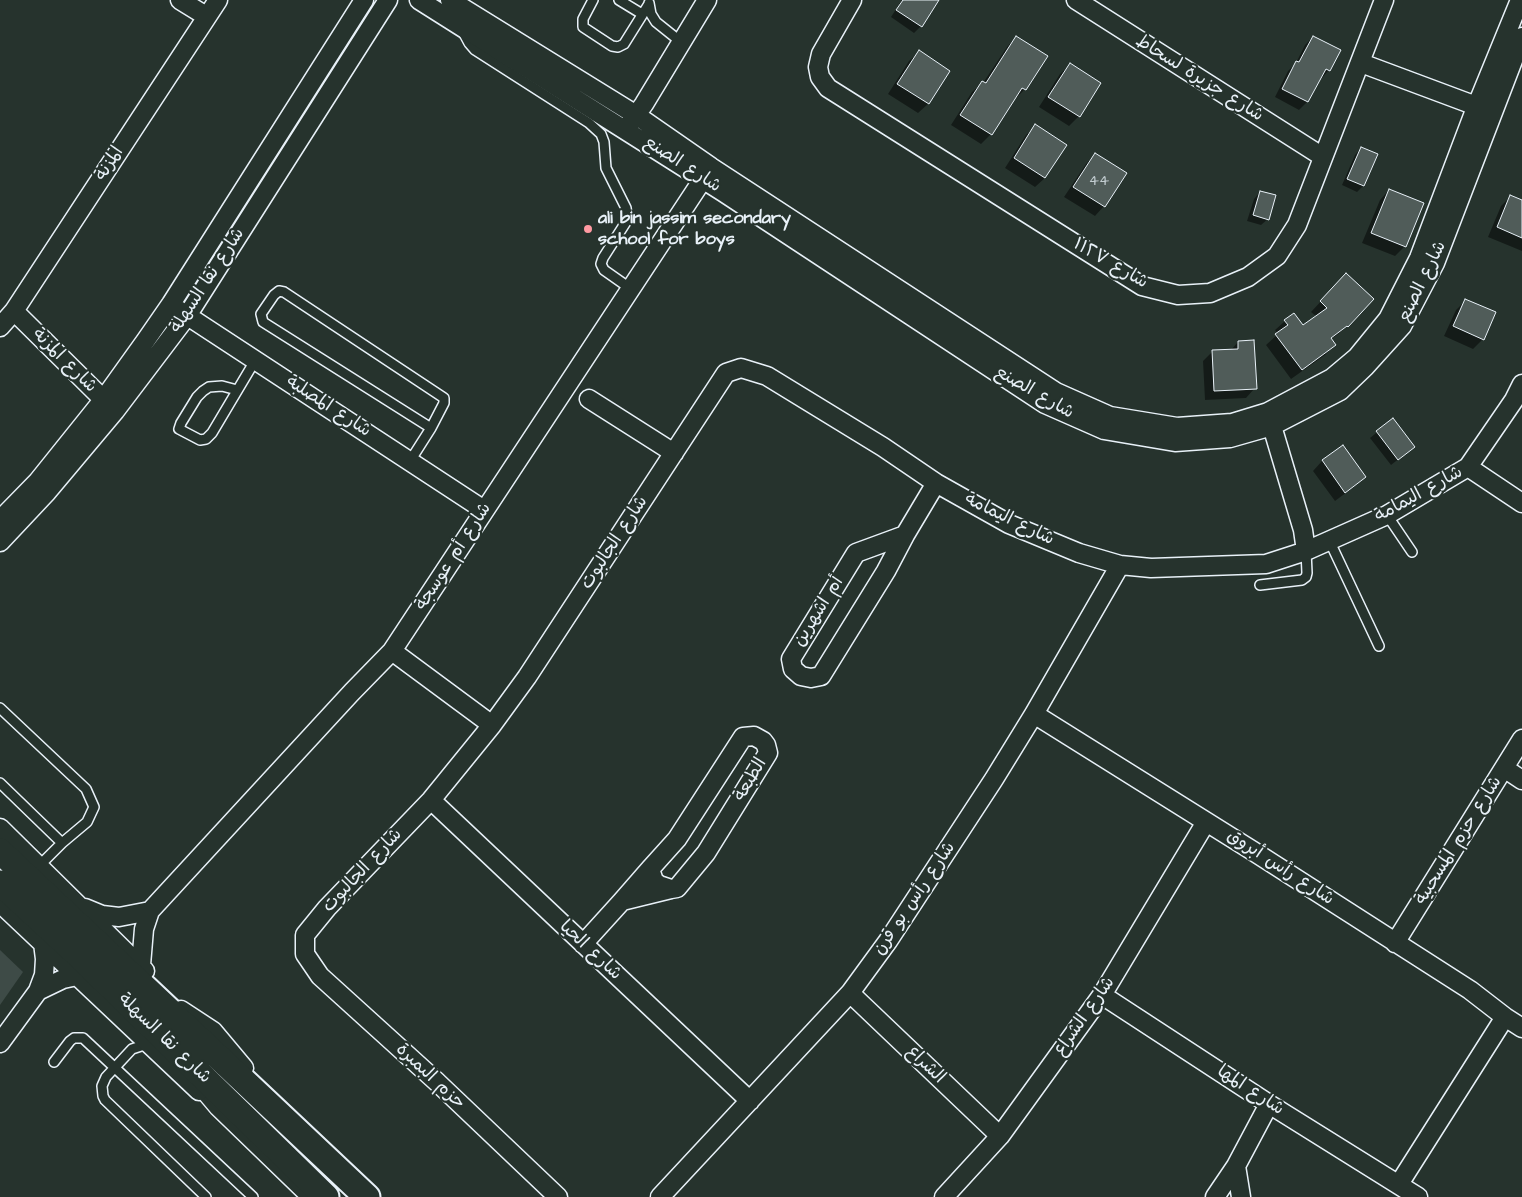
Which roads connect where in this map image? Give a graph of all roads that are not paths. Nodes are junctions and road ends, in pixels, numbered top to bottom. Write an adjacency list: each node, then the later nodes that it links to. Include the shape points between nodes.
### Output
1 (180, 0): 16 (street)
2 (218, 0): 16 (street, المزنة)
3 (364, 0): 26 (street, شارع نقا السهلة)
4 (388, 0): 28 (street, شارع نقا السهلة)
5 (419, 0): 17 (street, شارع الصنع)
6 (450, 0): 22 (street, شارع الصنع)
7 (594, 0): 15 (lane, via 583,19 583,27 612,46 624,44)
8 (619, 0): 15 (lane)
9 (706, 0): 19 (street)
10 (852, 0): 23 (street, شارع ١١٢٧, via 821,54 820,77 828,88 1142,286 1178,295 1210,293 1248,277 1277,256 1297,225)
11 (1076, 0): 23 (street, شارع جزيرة لسحاط)
12 (1384, 0): 20 (street, شارع ١١٢٧)
13 (1520, 0): 21 (street, شارع الصنع)
14 (649, 2): 15 (lane); 19 (lane, via 650,14 656,22)
15 (642, 14)
16 (206, 16): 27 (street, المزنة)
17 (460, 25): 22 (street, شارع الصنع); 25 (lane, via 475,50 596,128 604,142 606,168 627,215 601,264 604,270)
18 (1522, 36): 21 (street, شارع الصنع)
19 (681, 42): 22 (street)
20 (1361, 63): 21 (street); 23 (street, شارع ١١٢٧)
21 (1484, 108): 36 (street, شارع الصنع, via 1435,263 1402,326 1366,368 1340,391)
22 (631, 122): 24 (street, شارع الصنع)
23 (1323, 157)
24 (708, 173): 25 (street, شارع أم عوسجة); 36 (street, شارع الصنع, via 1045,404 1104,430 1174,442 1230,438)
25 (631, 289): 43 (street, شارع أم عوسجة)
26 (171, 304): 28 (street, شارع المصلبة); 35 (street, شارع نقا السهلة)
27 (14, 311): 29 (street, المزنة); 35 (street, شارع المزنة)
28 (187, 316): 30 (street, شارع المصلبة); 35 (street, شارع نقا السهلة)
29 (0, 326)
30 (256, 360): 33 (lane); 39 (street, شارع المصلبة)
31 (742, 368): 38 (street, شارع الجالبوت, via 726,373); 41 (street, شارع اليمامة, via 767,376)
32 (1522, 384): 40 (street, شارع اليمامة)
33 (237, 390): 33 (lane, via 222,386 203,391 181,423 182,432 200,440 206,439)
34 (589, 399): 38 (street)
35 (109, 406): 45 (street, شارع نقا السهلة); 48 (street, شارع نقا السهلة, via 47,492)
36 (1270, 419): 49 (street, via 1303,530)
37 (432, 428): 37 (lane, via 444,403 440,394 284,292 274,295 262,314 263,322); 39 (lane)
38 (674, 453): 59 (street, شارع الجالبوت, via 533,669)
39 (410, 461): 43 (street, شارع المصلبة)
40 (1468, 467): 42 (street); 44 (street, شارع اليمامة)
41 (936, 483): 46 (street, أم اشهرين); 52 (street, شارع اليمامة, via 1009,524 1079,554)
42 (1522, 503)
43 (484, 510): 56 (street, شارع أم عوسجة)
44 (1387, 515): 47 (street, شارع اليمامة); 50 (lane)
45 (0, 520)
46 (905, 535): 51 (street); 53 (street, أم اشهرين)
47 (1329, 540): 49 (street, شارع اليمامة); 55 (lane)
48 (0, 542)
49 (1306, 551): 52 (street, شارع اليمامة, via 1266,564 1151,568); 54 (lane, via 1306,577 1302,580)
50 (1412, 552)
51 (856, 553): 53 (street, via 873,558); 53 (street, أم اشهرين, via 791,659 793,669 801,676 821,676)
52 (1120, 565): 58 (street, شارع رأس بو قرن)
53 (886, 570)
54 (1260, 585)
55 (1379, 646)
56 (392, 651): 59 (street); 76 (street, شارع أم عوسجة)
57 (0, 708): 67 (lane, via 86,789 94,808 87,822)
58 (1034, 714): 65 (street, شارع رأس أبروق); 84 (street, شارع رأس بو قرن, via 888,941)
59 (492, 725): 64 (street, شارع الجالبوت)
60 (1522, 739): 61 (street, شارع حزم المسحبية)
61 (1504, 768): 62 (street); 78 (street, شارع حزم المسحبية)
62 (1522, 780)
63 (0, 782): 67 (lane)
64 (431, 800): 79 (street, شارع الحيا); 80 (street, شارع الجالبوت, via 311,928 306,935)
65 (1206, 822): 78 (street, شارع رأس أبروق); 85 (street, شارع الشراع)
66 (0, 828): 69 (street, شارع نقا السهلة)
67 (62, 842): 69 (lane)
68 (0, 851): 94 (main road, شارع نقا السهلة)
69 (39, 866): 75 (street, شارع نقا السهلة)
70 (650, 869): 72 (street, via 654,881); 72 (street, الطبعة, via 677,839 743,737 754,736 763,741 768,753 706,854 677,888); 73 (street, الطبعة)
71 (0, 883): 93 (main road, شارع نقا السهلة)
72 (671, 889): 73 (street, الطبعة)
73 (622, 900): 79 (street, الطبعة)
74 (0, 902): 77 (street, شارع نقا السهلة)
75 (80, 906): 76 (street, via 102,915 119,917); 81 (street, شارع نقا السهلة)
76 (150, 911): 81 (street, شارع أم عوسجة, via 143,935)
77 (43, 942): 82 (street, شارع نقا السهلة); 83 (street, via 44,975)
78 (1395, 943): 86 (street, شارع رأس أبروق, via 1470,990)
79 (583, 944): 95 (street, شارع الحيا)
80 (305, 954): 106 (street, حزم البمبرة, via 320,976)
81 (141, 966): 94 (street, شارع نقا السهلة, via 186,1014 213,1032)
82 (77, 976): 83 (street, via 63,978); 89 (street, شارع نقا السهلة)
83 (38, 991): 88 (street)
84 (850, 993): 95 (street, شارع رأس بو قرن); 97 (street, الشراع)
85 (1102, 995): 96 (street, شارع المها); 97 (street, شارع الشراع)
86 (1505, 1017): 87 (street, شارع رأس أبروق); 99 (street)
87 (1522, 1028)
88 (0, 1044)
89 (152, 1045): 91 (lane, via 132,1049); 92 (street, شارع نقا السهلة)
90 (54, 1062): 91 (lane, via 70,1040 78,1037)
91 (115, 1067): 101 (lane, via 102,1086 105,1100); 102 (lane)
92 (199, 1091): 93 (main road); 103 (lane)
93 (224, 1098): 104 (main road, شارع نقا السهلة)
94 (266, 1099): 105 (main road, شارع نقا السهلة)
95 (750, 1101): 107 (street, شارع رأس بو قرن)
96 (1269, 1104): 98 (street); 99 (street, شارع المها)
97 (1000, 1136): 108 (street, شارع الشراع)
98 (1236, 1166): 100 (street); 109 (street)
99 (1399, 1184): 110 (street, شارع المها)
100 (1221, 1195)
101 (206, 1197)
102 (253, 1197)
103 (305, 1197)
104 (326, 1197)
105 (367, 1197)
106 (558, 1197)
107 (660, 1197)
108 (944, 1197)
109 (1241, 1197)
110 (1418, 1197)

